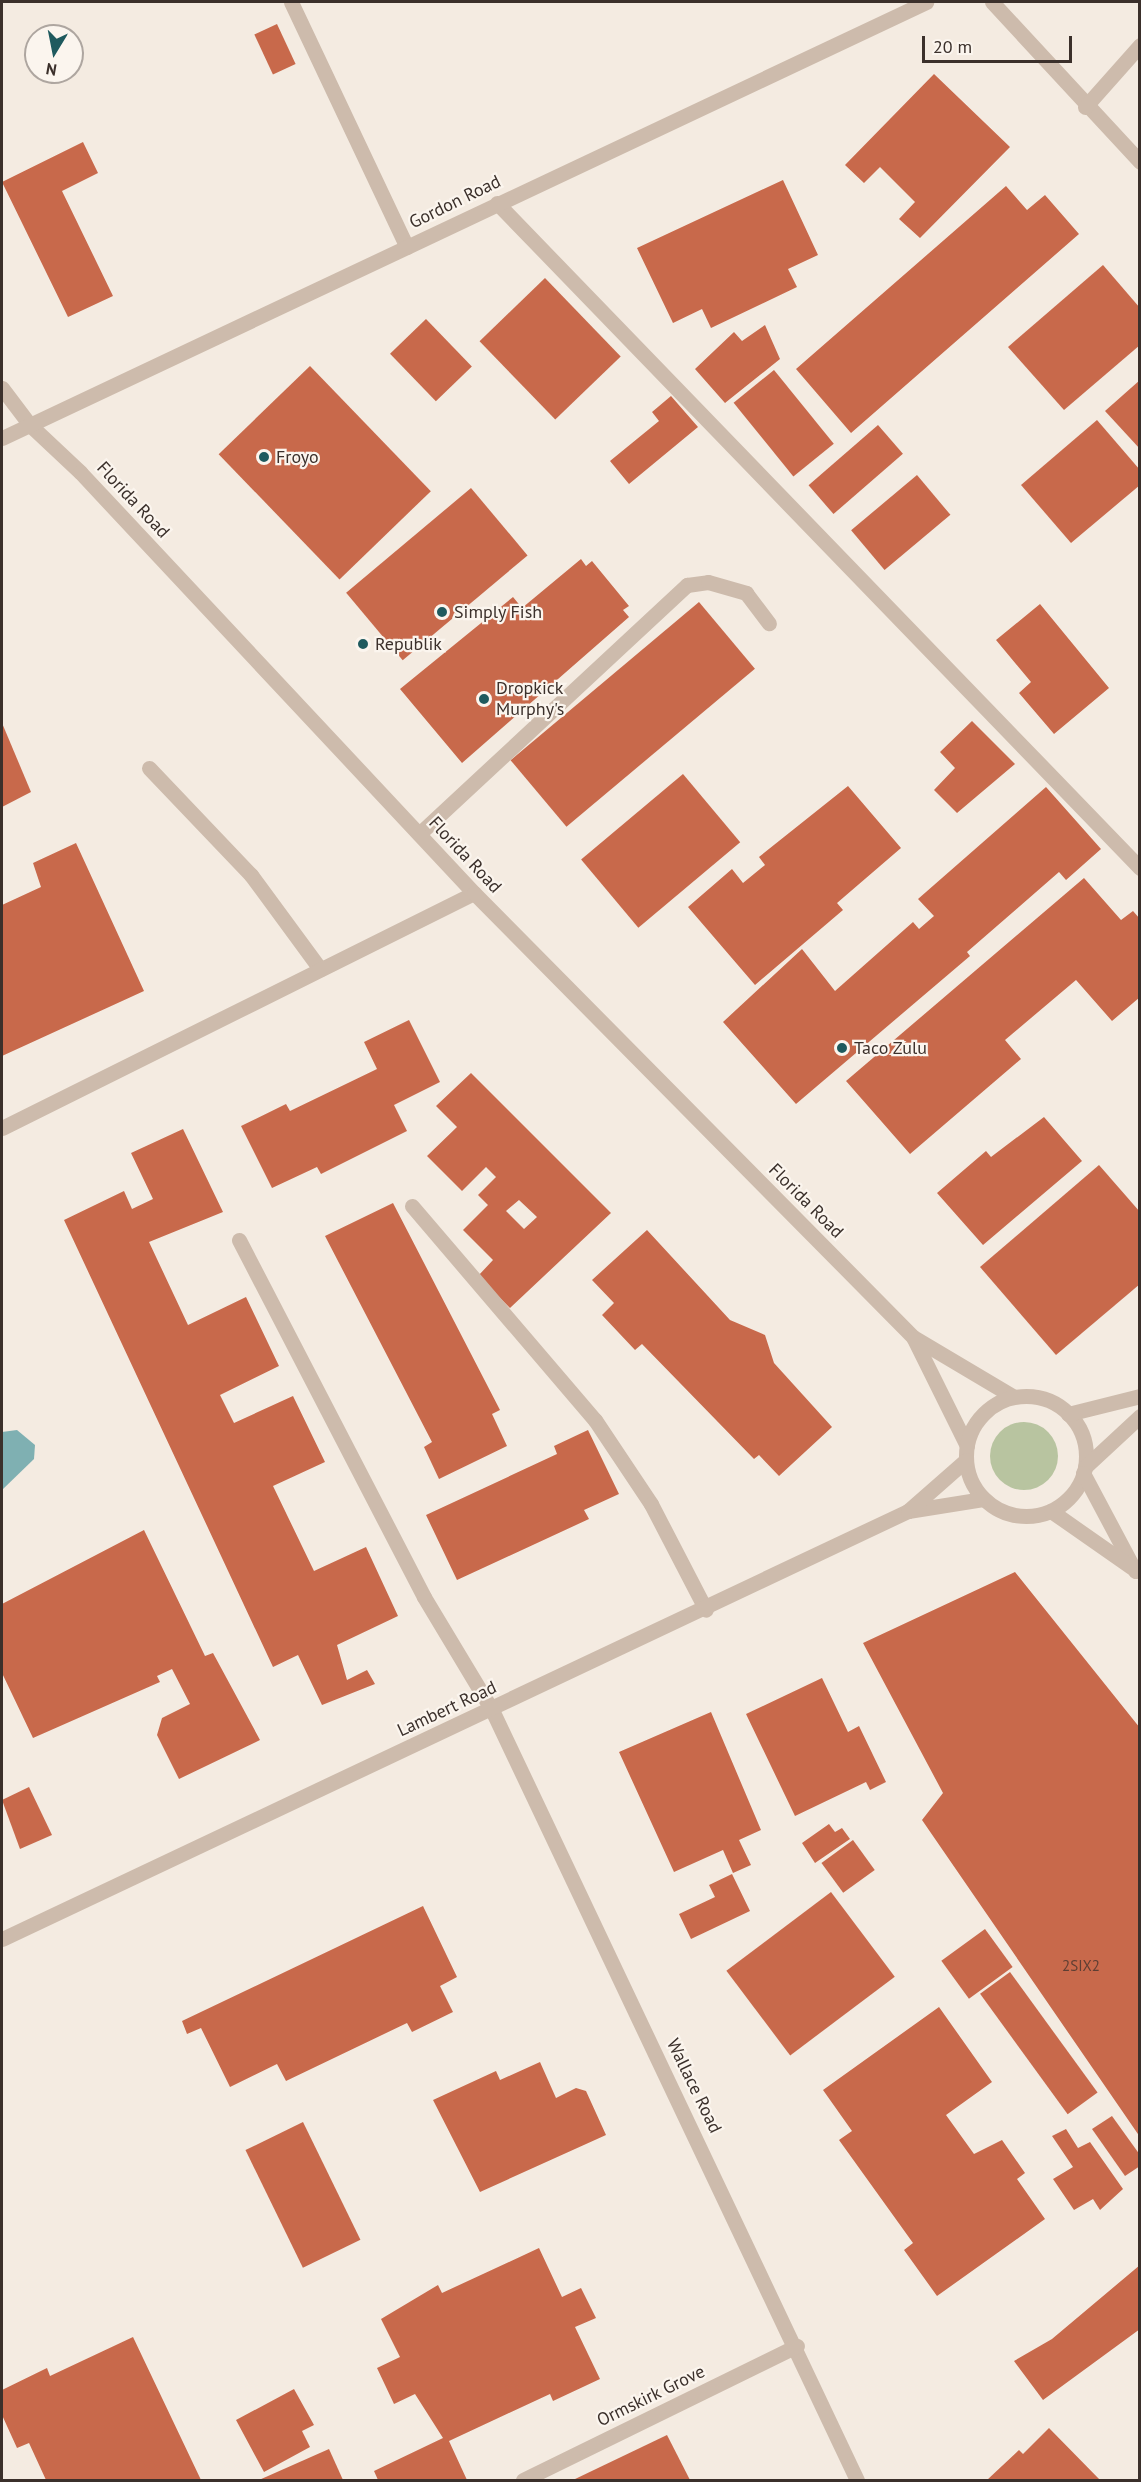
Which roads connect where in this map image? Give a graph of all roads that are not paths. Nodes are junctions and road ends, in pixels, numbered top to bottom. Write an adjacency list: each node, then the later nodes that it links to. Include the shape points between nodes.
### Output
1 (291, 2): 8 (street)
2 (926, 2): 7 (street, Gordon Road)
3 (992, 2): 5 (street)
4 (1140, 45): 5 (street)
5 (1085, 107): 6 (street)
6 (1140, 162)
7 (497, 203): 8 (street, Gordon Road); 15 (street)
8 (407, 247): 10 (street, Gordon Road)
9 (2, 388): 10 (street, Florida Road)
10 (30, 425): 11 (street, Gordon Road); 14 (street, Florida Road, via 80,472)
11 (2, 438)
12 (769, 623): 14 (street, via 746,593 708,582 687,585)
13 (149, 768): 17 (street, via 245,867)
14 (419, 834): 16 (street, Florida Road)
15 (1140, 868)
16 (474, 893): 17 (street); 21 (street, Florida Road)
17 (320, 969): 18 (street)
18 (2, 1128)
19 (412, 1206): 32 (street, via 595,1420 651,1504)
20 (239, 1240): 33 (street, Wallace Road, via 424,1597)
21 (913, 1337): 23 (street, Florida Road); 26 (street, Florida Road)
22 (1140, 1396): 24 (street)
23 (1014, 1397): 24 (street, via 1044,1399); 26 (street, via 988,1410)
24 (1068, 1414): 27 (street, via 1083,1438)
25 (1140, 1416): 27 (street)
26 (966, 1453): 28 (street); 29 (street, Lambert Road)
27 (1084, 1470): 30 (street, via 1073,1493); 31 (street)
28 (983, 1499): 29 (street, Lambert Road); 30 (street, via 1022,1516)
29 (908, 1511): 32 (street, Lambert Road)
30 (1051, 1511): 31 (street)
31 (1137, 1573)
32 (706, 1610): 33 (street, Lambert Road)
33 (492, 1710): 34 (street, Lambert Road); 35 (street, Wallace Road)
34 (2, 1939)
35 (797, 2346): 36 (street, Ormskirk Grove); 37 (street, Wallace Road)
36 (523, 2481)
37 (857, 2481)

